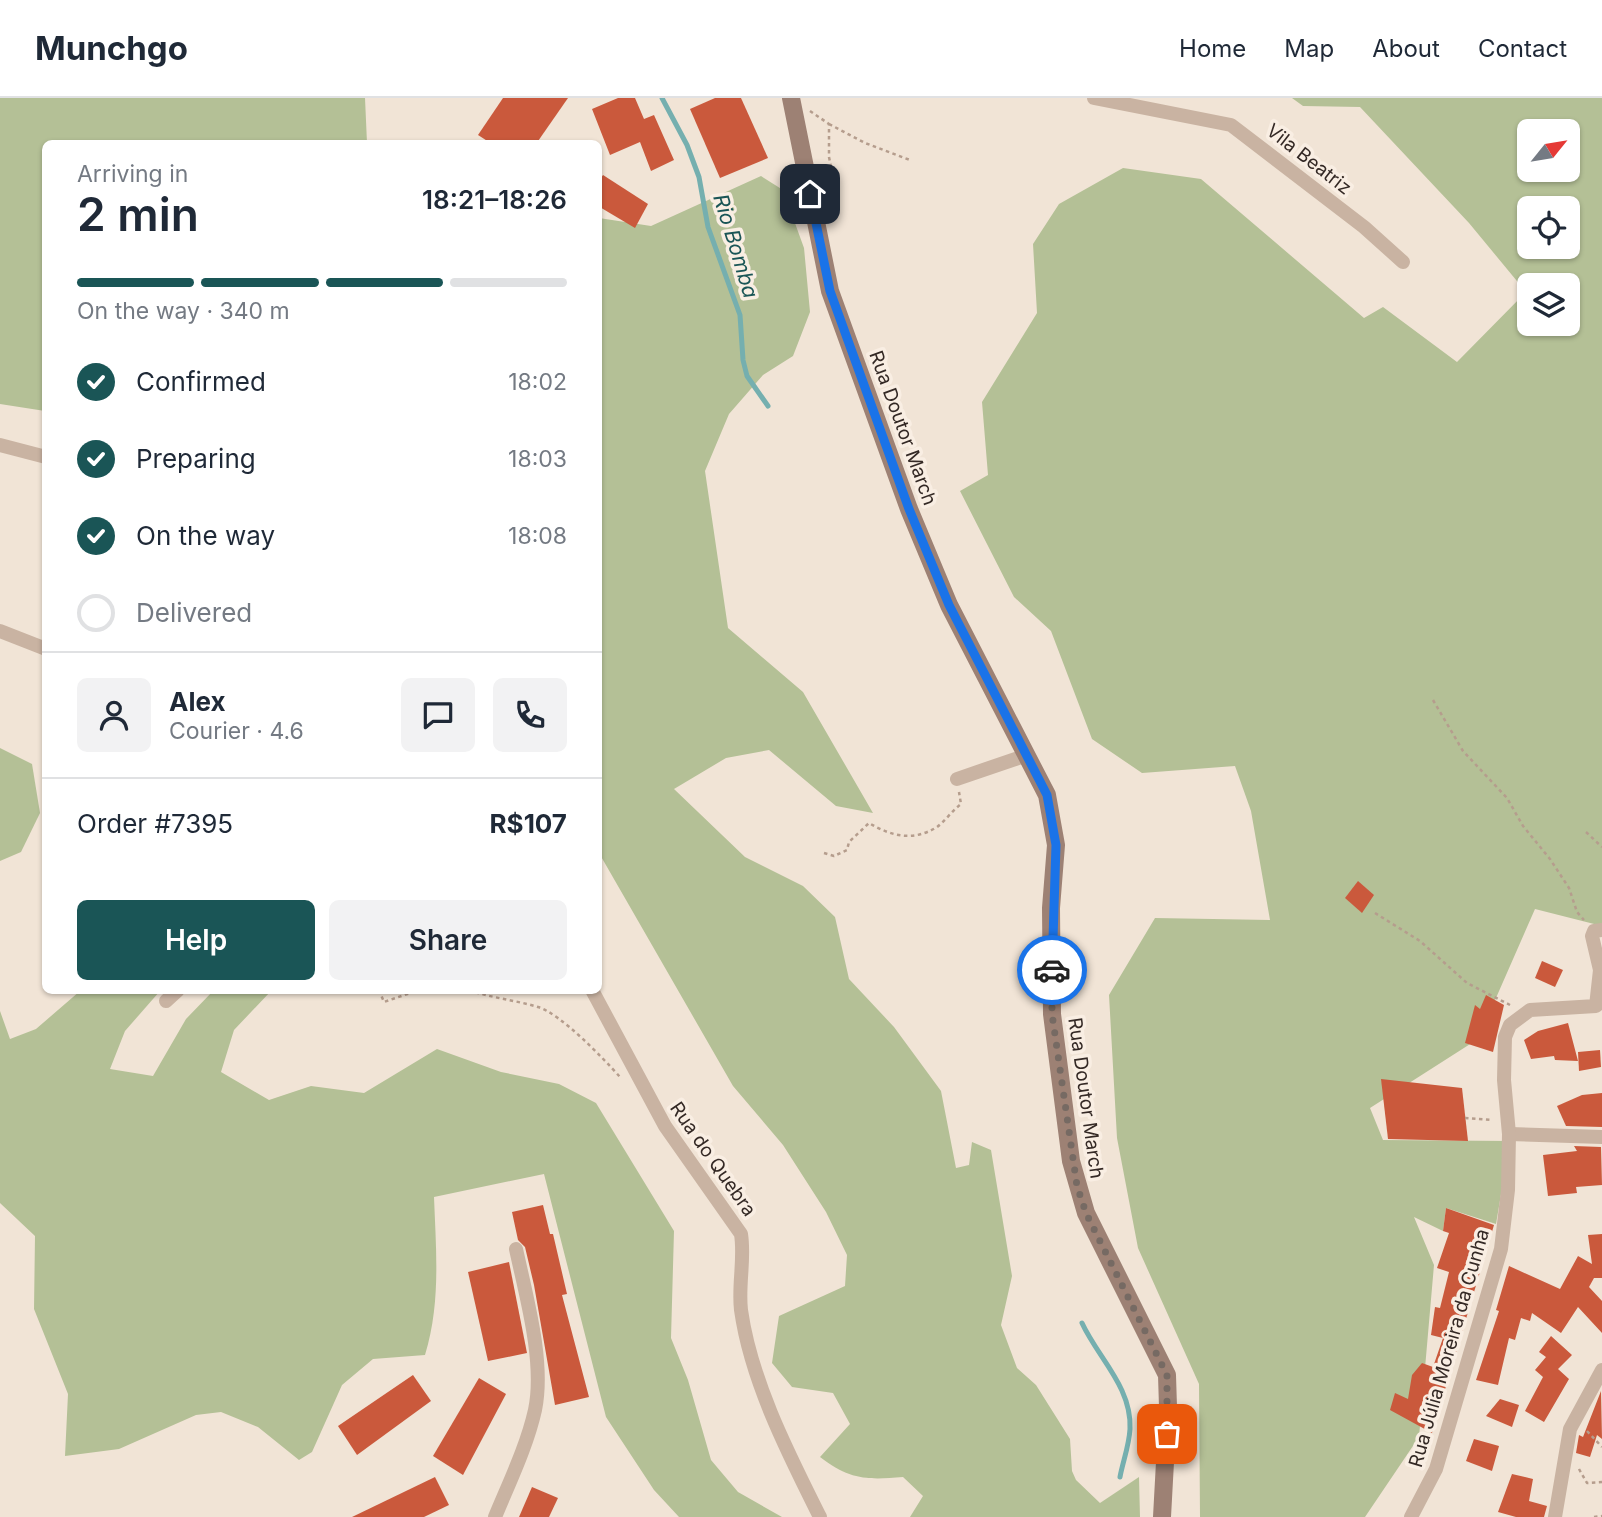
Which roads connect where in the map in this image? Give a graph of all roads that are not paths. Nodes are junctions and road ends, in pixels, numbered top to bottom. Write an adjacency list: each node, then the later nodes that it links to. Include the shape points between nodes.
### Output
1 (1094, 98): 3 (street, Vila Beatriz, via 1231,125)
2 (792, 102): 8 (main road, Rua Doutor March, via 830,291 949,605)
3 (1403, 262)
4 (0, 445): 5 (street)
5 (42, 456)
6 (0, 631): 7 (street)
7 (42, 647)
8 (1027, 755): 9 (street); 20 (main road, Rua Doutor March, via 1047,795 1056,845 1051,908 1052,1014 1077,1186 1167,1375)
9 (957, 779)
10 (1598, 931): 14 (street, Rua Júlia Moreira da Cunha, via 1591,940 1600,970 1596,1006 1530,1010 1510,1025 1504,1069)
11 (174, 994): 13 (street)
12 (594, 994): 19 (street, Rua do Quebra, via 665,1126 741,1234 741,1307 754,1365)
13 (166, 1001)
14 (1509, 1127): 15 (street); 21 (street, Rua Júlia Moreira da Cunha, via 1501,1249 1436,1469)
15 (1602, 1136)
16 (516, 1249): 18 (street, via 538,1388 535,1411)
17 (1602, 1370): 22 (street, via 1573,1421)
18 (495, 1517)
19 (820, 1517)
20 (1161, 1517)
21 (1410, 1517)
22 (1555, 1517)

